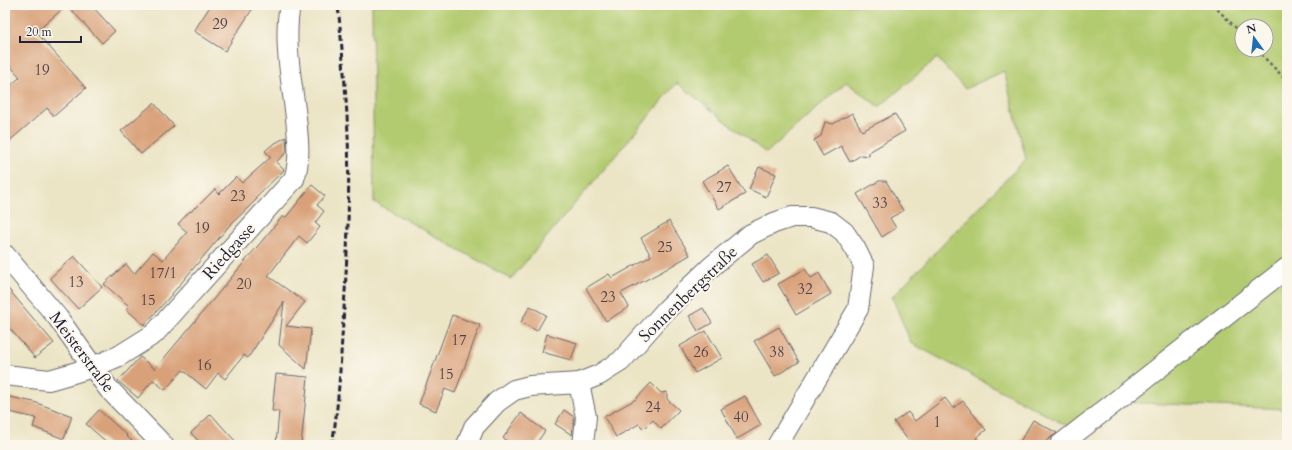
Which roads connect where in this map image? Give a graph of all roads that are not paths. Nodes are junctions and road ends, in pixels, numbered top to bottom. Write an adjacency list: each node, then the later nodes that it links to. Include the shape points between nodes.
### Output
1 (290, 5): 4 (street, Riedgasse, via 288,41 298,136 298,166 294,179 154,334 119,356)
2 (5, 255): 4 (street, Meisterstraße, via 58,318)
3 (1287, 268): 11 (street)
4 (93, 367): 5 (street, Riedgasse, via 49,380); 7 (street, Meisterstraße, via 108,388)
5 (5, 375)
6 (579, 383): 8 (street, Sonnenbergstraße, via 530,386 514,390 497,402 474,426); 9 (street, via 586,417); 10 (street, Sonnenbergstraße, via 599,375 621,361 667,309 712,266 751,234 792,216 831,222 844,232 864,266 858,309)
7 (163, 445)
8 (467, 445)
9 (583, 445)
10 (778, 445)
11 (1060, 445)

